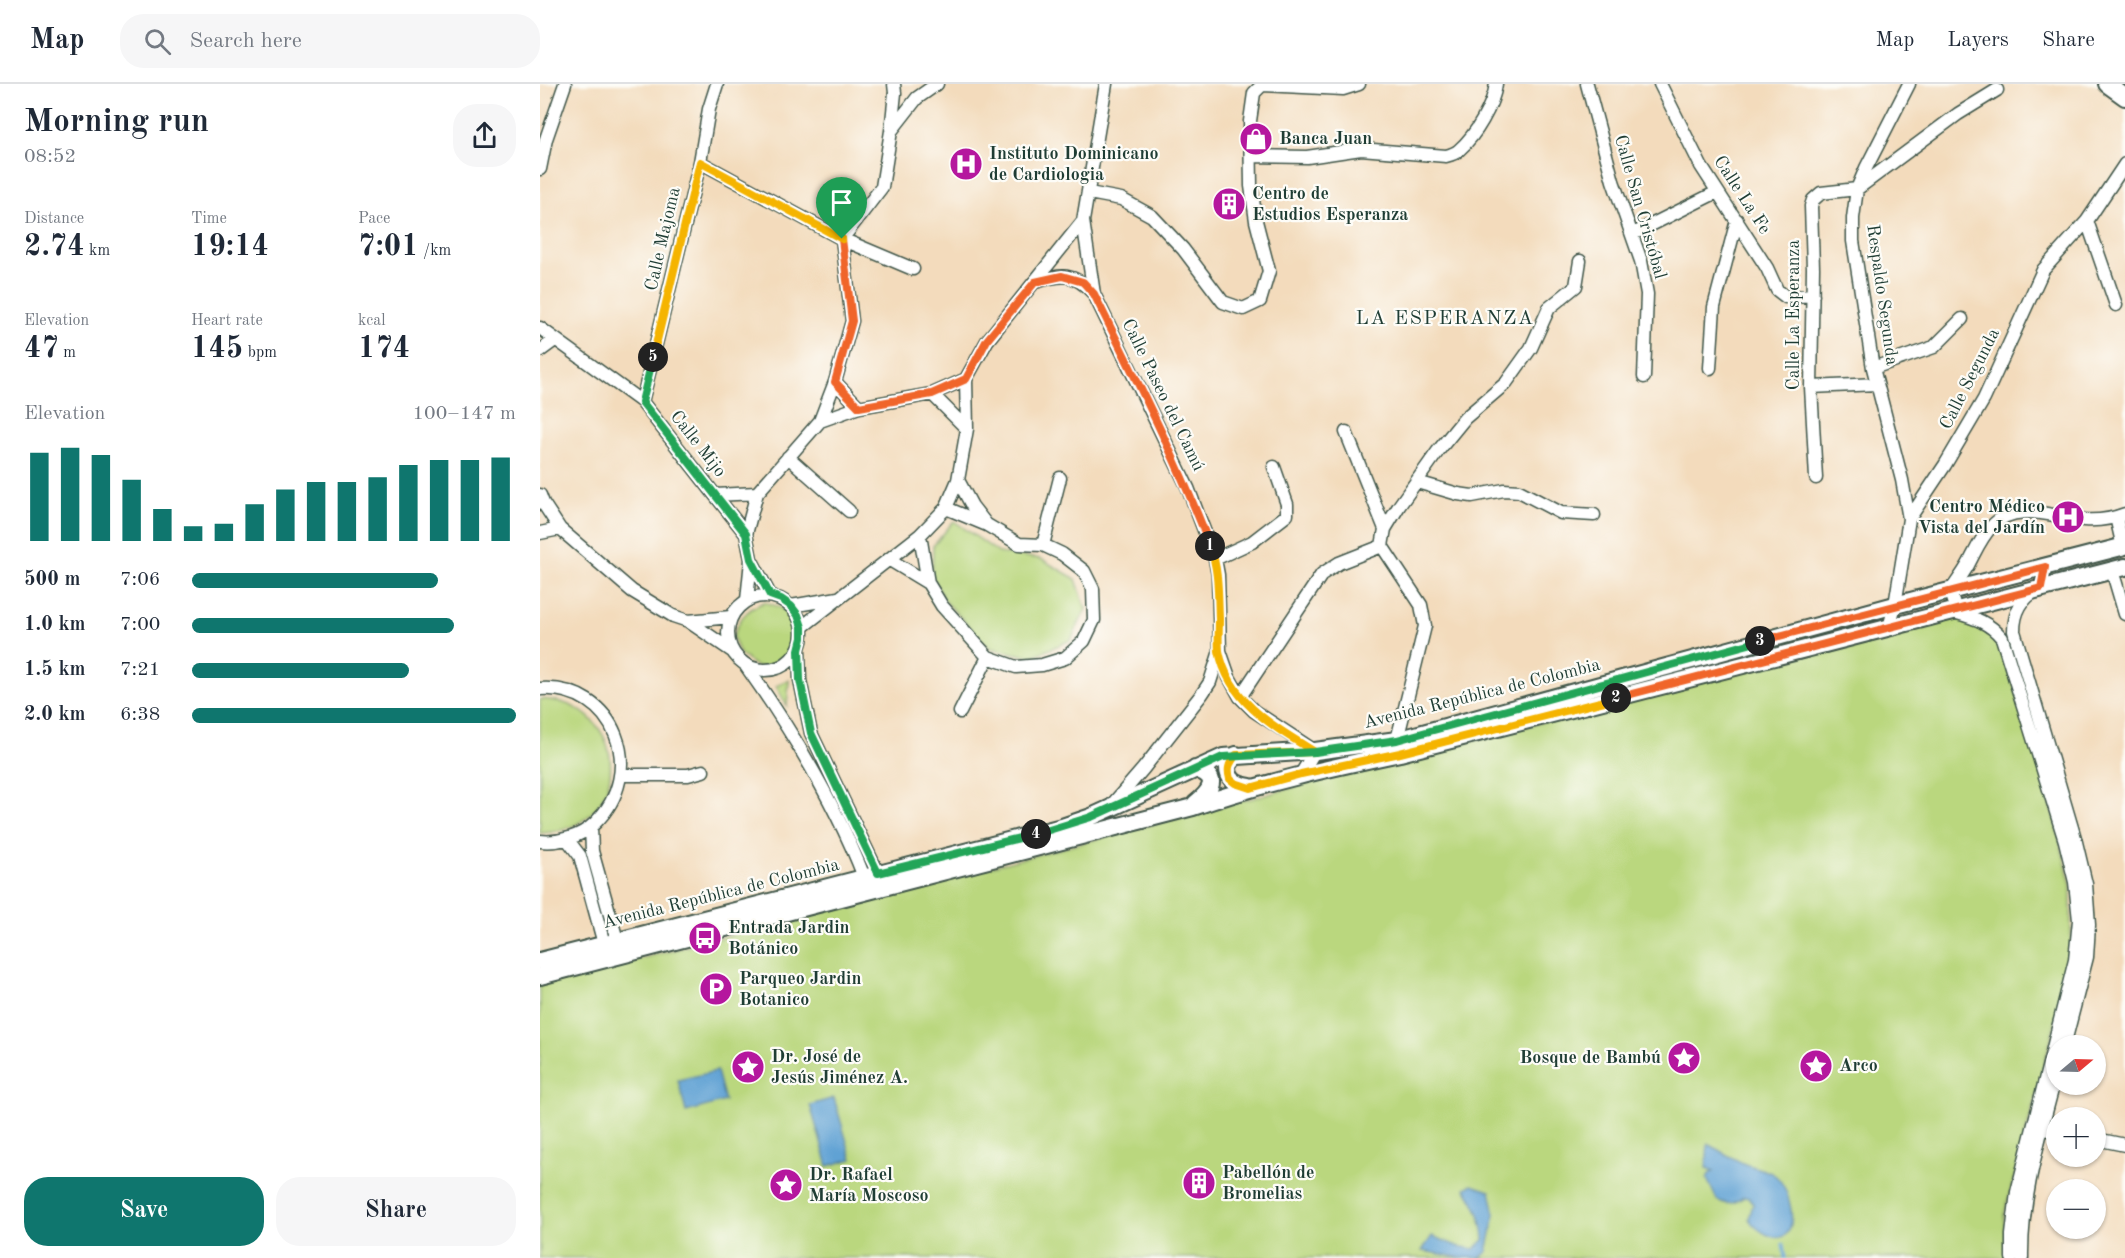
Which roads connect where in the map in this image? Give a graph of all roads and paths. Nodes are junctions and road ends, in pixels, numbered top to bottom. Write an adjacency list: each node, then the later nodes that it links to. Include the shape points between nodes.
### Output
1 (565, 84): 16 (street)
2 (717, 84): 18 (street, Calle Majoma)
3 (937, 84): 14 (street)
4 (1106, 84): 23 (street, Calle Paseo del Camú)
5 (1359, 84): 17 (street, via 1343,89 1262,85 1254,93)
6 (1496, 84): 17 (street, via 1495,95 1478,127 1458,152 1446,156 1361,149 1307,157)
7 (1587, 84): 27 (street, Calle San Cristóbal, via 1613,182)
8 (1660, 84): 22 (street, Calle La Fe)
9 (1909, 84): 21 (street, Respaldo Segunda)
10 (2107, 84): 13 (main road)
11 (895, 88): 14 (street); 15 (street)
12 (1996, 90): 21 (street)
13 (2125, 97)
14 (917, 98): 15 (street)
15 (891, 131): 28 (street, via 882,187)
16 (543, 140): 20 (street)
17 (1251, 156): 23 (street, via 1256,221 1269,271 1260,301 1244,309 1223,302 1152,216 1121,199)
18 (700, 162): 28 (street); 47 (street, Calle Majoma)
19 (2125, 164): 26 (street, Calle Segunda)
20 (540, 169)
21 (1857, 189): 33 (street, Calle La Esperanza, via 1821,193 1813,200); 39 (street, Respaldo Segunda, via 1853,241)
22 (1717, 192): 25 (street, Calle La Fe); 27 (street)
23 (1089, 193): 24 (street, Calle Paseo del Camú)
24 (1083, 220): 31 (street); 32 (street, Calle Paseo del Camú)
25 (1737, 220): 33 (street, Calle La Fe, via 1780,294); 40 (street, via 1714,307)
26 (2087, 221): 34 (street); 65 (street, Calle Segunda, via 2043,270 1984,399)
27 (1632, 234): 41 (street, Calle San Cristóbal, via 1647,294)
28 (842, 239): 30 (street); 43 (street, via 852,321)
29 (1580, 261): 57 (street, via 1576,286 1549,308 1531,348 1506,383 1466,418)
30 (913, 269)
31 (1035, 282): 32 (street, via 1062,276 1083,282); 42 (street, via 987,340)
32 (1094, 294): 76 (street, Calle Paseo del Camú, via 1188,488)
33 (1813, 295): 45 (street, Calle La Esperanza)
34 (2116, 305)
35 (1962, 319): 39 (street, via 1934,347)
36 (540, 328): 37 (street, Calle Mijo)
37 (555, 340): 38 (street); 47 (street, Calle Mijo)
38 (540, 351)
39 (1873, 368): 44 (street, Respaldo Segunda)
40 (1710, 369)
41 (1644, 377)
42 (966, 379): 46 (street); 50 (street)
43 (835, 382): 48 (street); 49 (street)
44 (1877, 384): 45 (street); 65 (street, Respaldo Segunda)
45 (1811, 387): 55 (street, Calle La Esperanza)
46 (932, 394): 48 (street); 50 (street)
47 (642, 402): 59 (street, Calle Mijo)
48 (859, 407): 49 (street)
49 (820, 421): 52 (street)
50 (967, 429): 56 (street)
51 (1346, 432): 68 (street)
52 (788, 457): 58 (street); 62 (street)
53 (1274, 467): 76 (street, via 1287,515 1247,545)
54 (1060, 478): 72 (street)
55 (1816, 478)
56 (958, 480): 61 (street); 66 (street)
57 (1417, 482): 63 (street, via 1472,496 1519,491 1561,513); 68 (street)
58 (757, 493): 59 (street); 70 (street)
59 (715, 495): 70 (street, Calle Mijo)
60 (541, 500): 67 (street)
61 (946, 508): 66 (street); 71 (street)
62 (849, 511)
63 (1594, 515)
64 (2120, 515): 74 (street); 82 (street, via 2101,520 2022,512 2007,516 1983,536)
65 (1909, 519): 86 (street, Calle Segunda)
66 (987, 525): 72 (street, via 1019,544)
67 (560, 529): 69 (street); 91 (street, via 632,591)
68 (1385, 529): 73 (street)
69 (540, 533)
70 (746, 534): 75 (street)
71 (920, 535): 77 (street); 80 (street)
72 (1043, 545): 97 (street, via 1084,571 1093,590 1094,620 1084,641 1065,658 1042,665 1016,667)
73 (1382, 546): 100 (street, via 1322,574); 102 (street, via 1421,605 1425,626)
74 (2124, 547): 78 (main road, Avenida República de Colombia)
75 (751, 559): 83 (street); 85 (street)
76 (1215, 559): 96 (street, Calle Paseo del Camú)
77 (890, 560): 80 (street); 84 (street)
78 (2045, 567): 81 (street); 82 (main road, Avenida República de Colombia)
79 (2119, 568): 81 (main road, Avenida República de Colombia); 89 (street)
80 (928, 583): 97 (street, via 942,606)
81 (2041, 588): 88 (main road, Avenida República de Colombia); 103 (street, via 2023,602 2014,631)
82 (1950, 592): 86 (main road, Avenida República de Colombia); 88 (street)
83 (770, 595): 85 (street); 87 (street)
84 (839, 598): 87 (street); 92 (street)
85 (747, 600): 90 (street)
86 (1895, 605): 93 (street, Calle Segunda); 102 (main road, Avenida República de Colombia)
87 (791, 606): 92 (street)
88 (1956, 611): 93 (main road, Avenida República de Colombia); 103 (street, via 1989,625 2002,638)
89 (2125, 614)
90 (731, 617): 91 (street); 95 (street, via 728,640)
91 (688, 621): 95 (street)
92 (802, 627): 94 (street)
93 (1889, 628): 108 (main road, Avenida República de Colombia, via 1400,753)
94 (799, 650): 98 (street, via 781,667 756,670); 116 (street, via 800,680 811,733)
95 (732, 651): 98 (street)
96 (1220, 651): 100 (street, Calle Paseo del Camú); 112 (street, via 1202,694)
97 (988, 657): 101 (street)
98 (746, 666): 116 (street, via 783,717 855,853)
99 (543, 687): 109 (street, via 567,691 598,709 610,723 620,748)
100 (1240, 697): 104 (street, Calle Paseo del Camú, via 1254,711)
101 (960, 712)
102 (1397, 740): 104 (main road, Avenida República de Colombia)
103 (2044, 751): 120 (street, via 2070,839 2079,920)
104 (1315, 752): 105 (main road, Avenida República de Colombia); 108 (street)
105 (1236, 755): 106 (main road, Avenida República de Colombia); 110 (main road, via 1228,765 1230,779)
106 (1195, 769): 111 (main road, via 1208,775 1211,786 1207,795); 112 (main road, Avenida República de Colombia)
107 (703, 771): 109 (street, via 688,775)
108 (1301, 774): 110 (main road, Avenida República de Colombia)
109 (622, 775): 113 (street, via 606,813)
110 (1250, 788): 111 (main road, Avenida República de Colombia)
111 (1192, 807): 119 (main road, Avenida República de Colombia)
112 (1109, 809): 116 (main road, Avenida República de Colombia, via 1062,827)
113 (591, 827): 114 (street); 117 (street)
114 (567, 839): 115 (street); 117 (street, via 580,856)
115 (540, 841)
116 (871, 875): 117 (main road, Avenida República de Colombia)
117 (610, 942): 118 (main road, Avenida República de Colombia)
118 (540, 962)
119 (540, 976)
120 (2074, 987): 121 (street); 123 (street)
121 (2066, 1035)
122 (2048, 1095): 123 (street)
123 (2037, 1127): 124 (street); 127 (street, via 2014,1213); 128 (street)
124 (2046, 1129)
125 (2106, 1141): 126 (street)
126 (2125, 1145)
127 (2012, 1258)
128 (2022, 1258)

